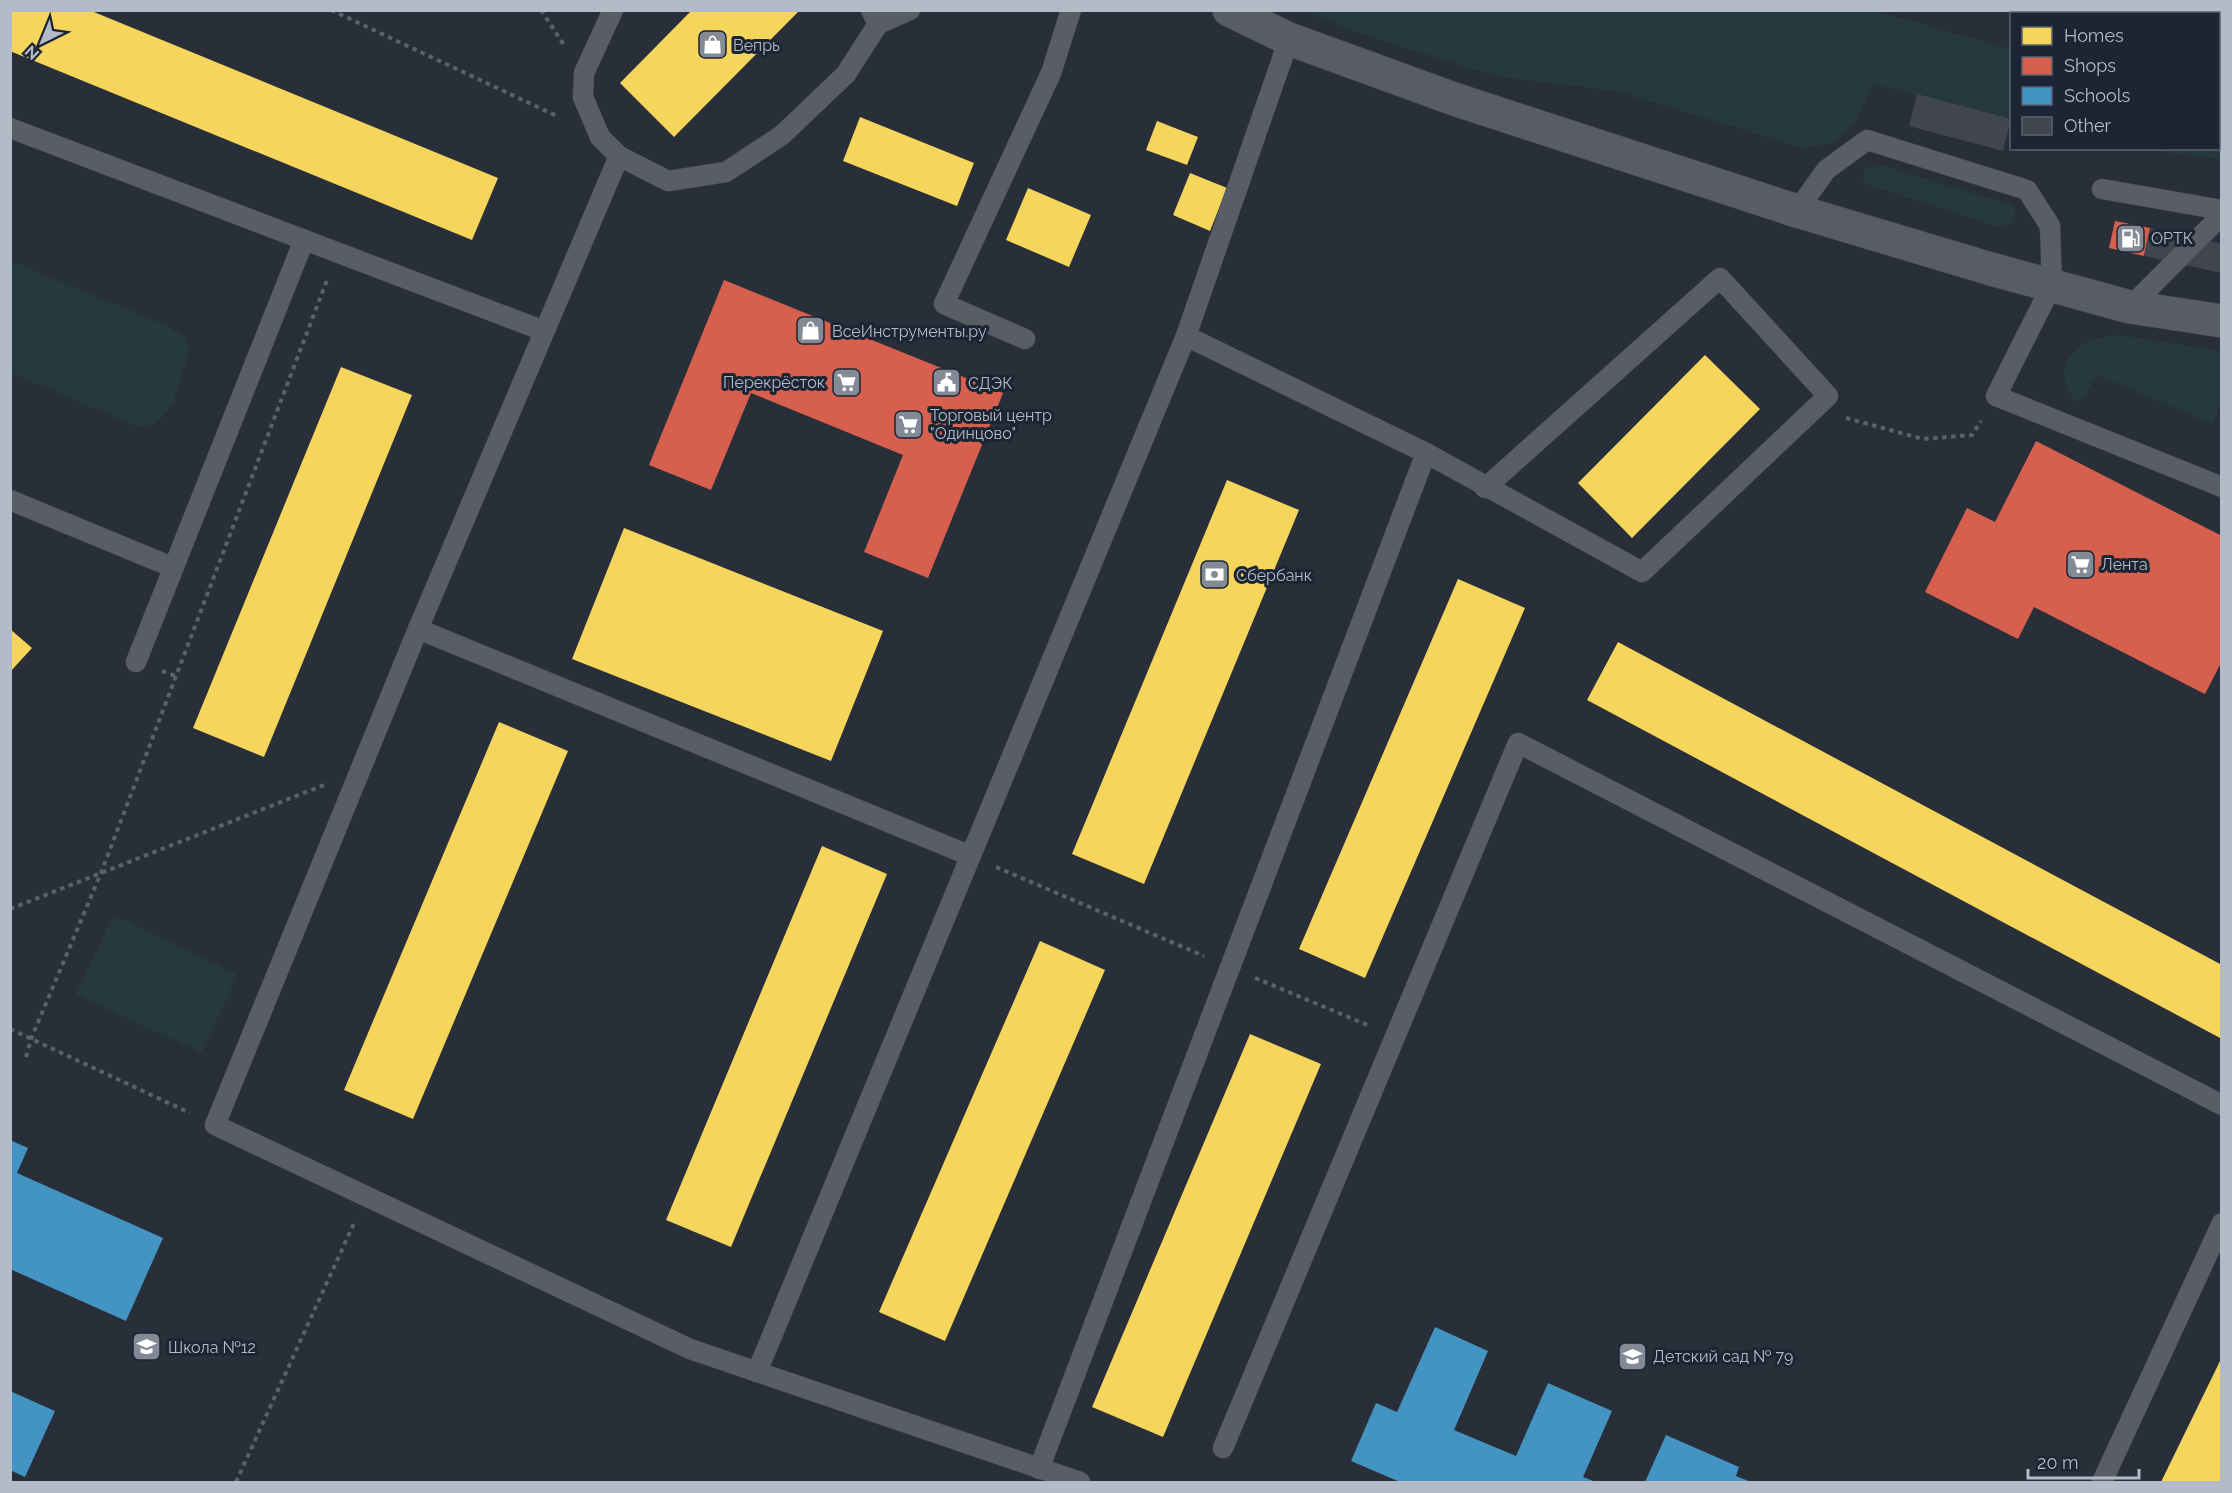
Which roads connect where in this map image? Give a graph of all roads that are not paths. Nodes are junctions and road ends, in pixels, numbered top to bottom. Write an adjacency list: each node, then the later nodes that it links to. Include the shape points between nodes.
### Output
1 (613, 10): 8 (lane, via 584,73 583,97 600,137)
2 (910, 10): 5 (lane)
3 (1071, 10): 19 (lane, via 1051,73 944,304)
4 (1229, 10): 6 (street)
5 (874, 17): 8 (lane, via 838,81 782,135 726,172 668,181)
6 (1289, 39): 11 (street, via 1454,99); 18 (lane)
7 (10, 128): 13 (lane)
8 (619, 156): 17 (lane)
9 (2102, 189): 10 (lane)
10 (2222, 210)
11 (1797, 211): 14 (street); 14 (lane, via 1826,170 1867,140 2027,190 2050,226)
12 (2222, 215): 15 (lane)
13 (304, 240): 17 (lane); 24 (lane)
14 (2052, 285): 15 (street); 21 (lane, via 1996,396)
15 (2130, 307): 16 (street)
16 (2222, 321)
17 (544, 331): 25 (lane)
18 (1186, 336): 20 (lane); 27 (lane)
19 (1024, 339)
20 (1426, 453): 22 (lane); 32 (lane)
21 (2222, 487)
22 (1485, 488): 22 (lane, via 1642,572 1828,396 1720,278)
23 (10, 500): 24 (lane)
24 (172, 567): 26 (lane)
25 (418, 629): 27 (lane); 30 (lane, via 215,1125 690,1349)
26 (136, 662)
27 (970, 856): 30 (lane)
28 (2222, 1105): 31 (lane, via 1518,743)
29 (2222, 1223): 34 (lane)
30 (757, 1372): 32 (lane)
31 (1223, 1448)
32 (1039, 1469): 33 (lane)
33 (1080, 1482)
34 (2102, 1482)

